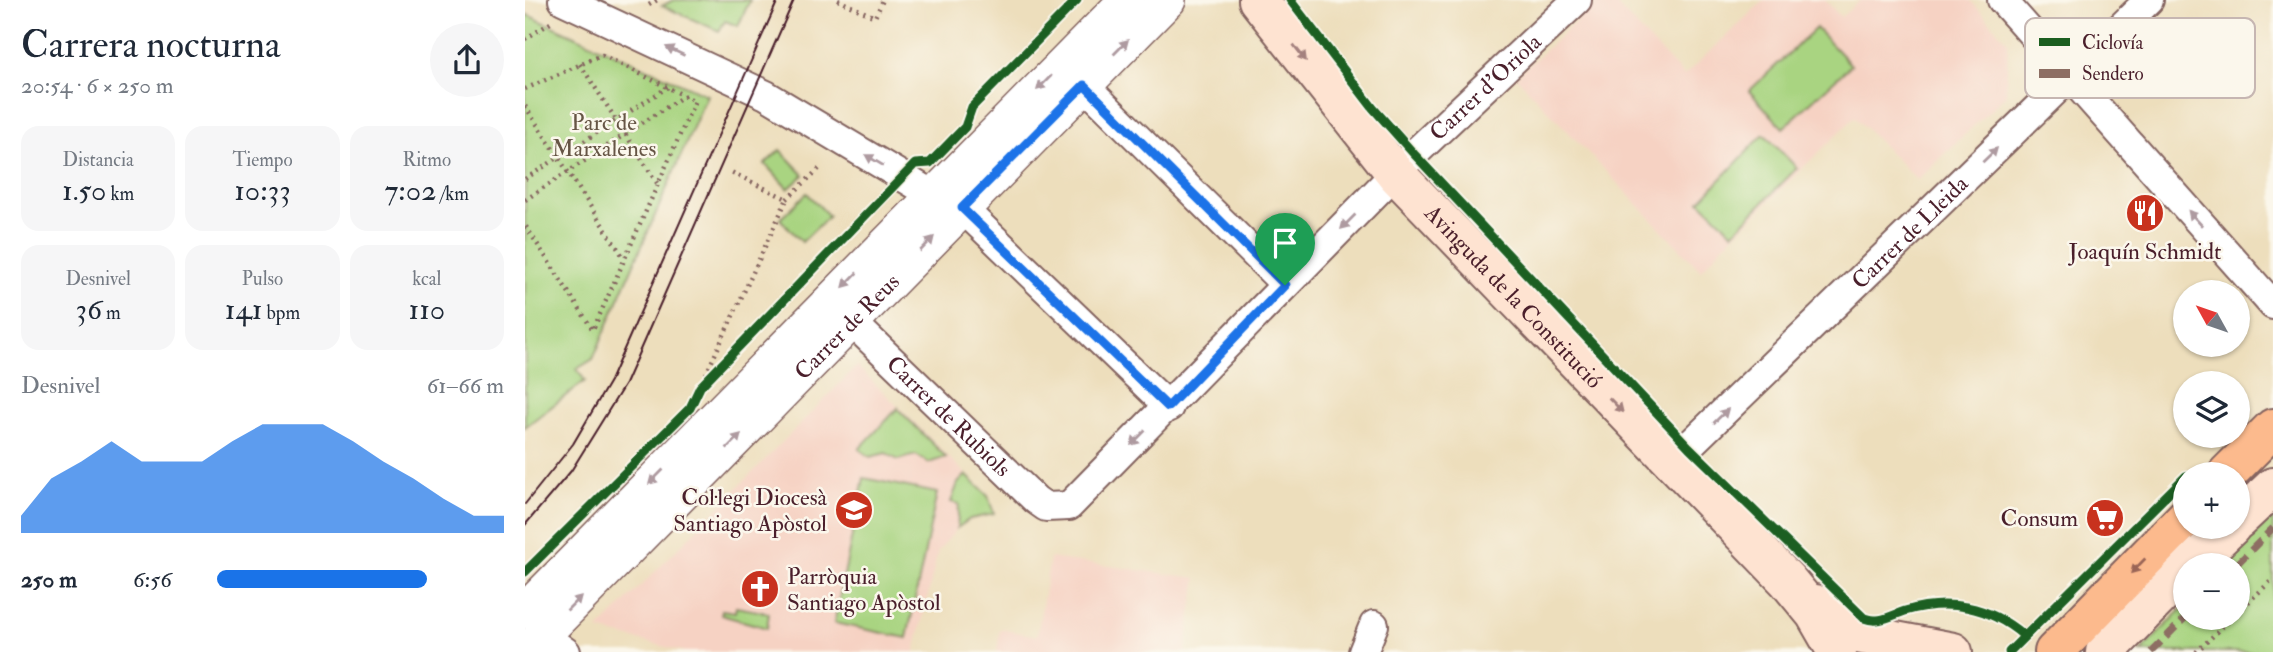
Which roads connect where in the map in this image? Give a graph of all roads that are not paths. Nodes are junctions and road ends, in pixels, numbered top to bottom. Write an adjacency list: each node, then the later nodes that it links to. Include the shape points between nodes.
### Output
1 (1127, 0): 14 (street, Carrer de Reus, one-way to 14)
2 (1168, 0): 10 (street, Carrer de Reus, one-way to 2)
3 (1258, 0): 13 (main road, Avinguda de la Constitució, one-way to 13)
4 (1577, 0): 13 (street, Carrer d'Oriola)
5 (2002, 0): 9 (street)
6 (2149, 0): 8 (street, Carrer de Lleida)
7 (558, 11): 14 (street, one-way to 7, via 766,95)
8 (2131, 18)
9 (2025, 26)
10 (1084, 85): 14 (street, Carrer de Reus); 15 (street)
11 (2048, 98): 21 (street, Carrer de Lleida, one-way to 11)
12 (2089, 98): 16 (street, one-way to 12)
13 (1396, 174): 15 (street, Carrer d'Oriola, one-way to 15); 21 (main road, Avinguda de la Constitució, one-way to 21)
14 (947, 202): 17 (street, Carrer de Reus, one-way to 14); 18 (street); 35 (street, Carrer de Reus, one-way to 35)
15 (1285, 285): 18 (street, Carrer d'Oriola)
16 (2273, 305)
17 (852, 321): 25 (street, Carrer de Rubiols); 35 (street, Carrer de Reus, one-way to 17)
18 (1168, 407): 25 (street, Carrer d'Oriola, one-way to 25, via 1078,499 1058,508)
19 (2273, 428): 20 (main road)
20 (2240, 462)
21 (1671, 463): 32 (main road, Avinguda de la Constitució)
22 (2273, 473): 24 (street)
23 (2273, 487): 26 (main road)
24 (2250, 496)
25 (1046, 507)
26 (2250, 509)
27 (2173, 530): 39 (main road, one-way to 39)
28 (2210, 539): 30 (street)
29 (2218, 539): 31 (main road)
30 (2199, 553)
31 (2203, 553)
32 (1787, 580): 37 (main road, via 1825,628); 38 (main road, via 1858,634)
33 (2173, 582): 40 (main road)
34 (1374, 625): 36 (street)
35 (540, 638)
36 (1363, 652)
37 (1837, 652)
38 (1953, 652)
39 (2054, 652)
40 (2105, 652)

